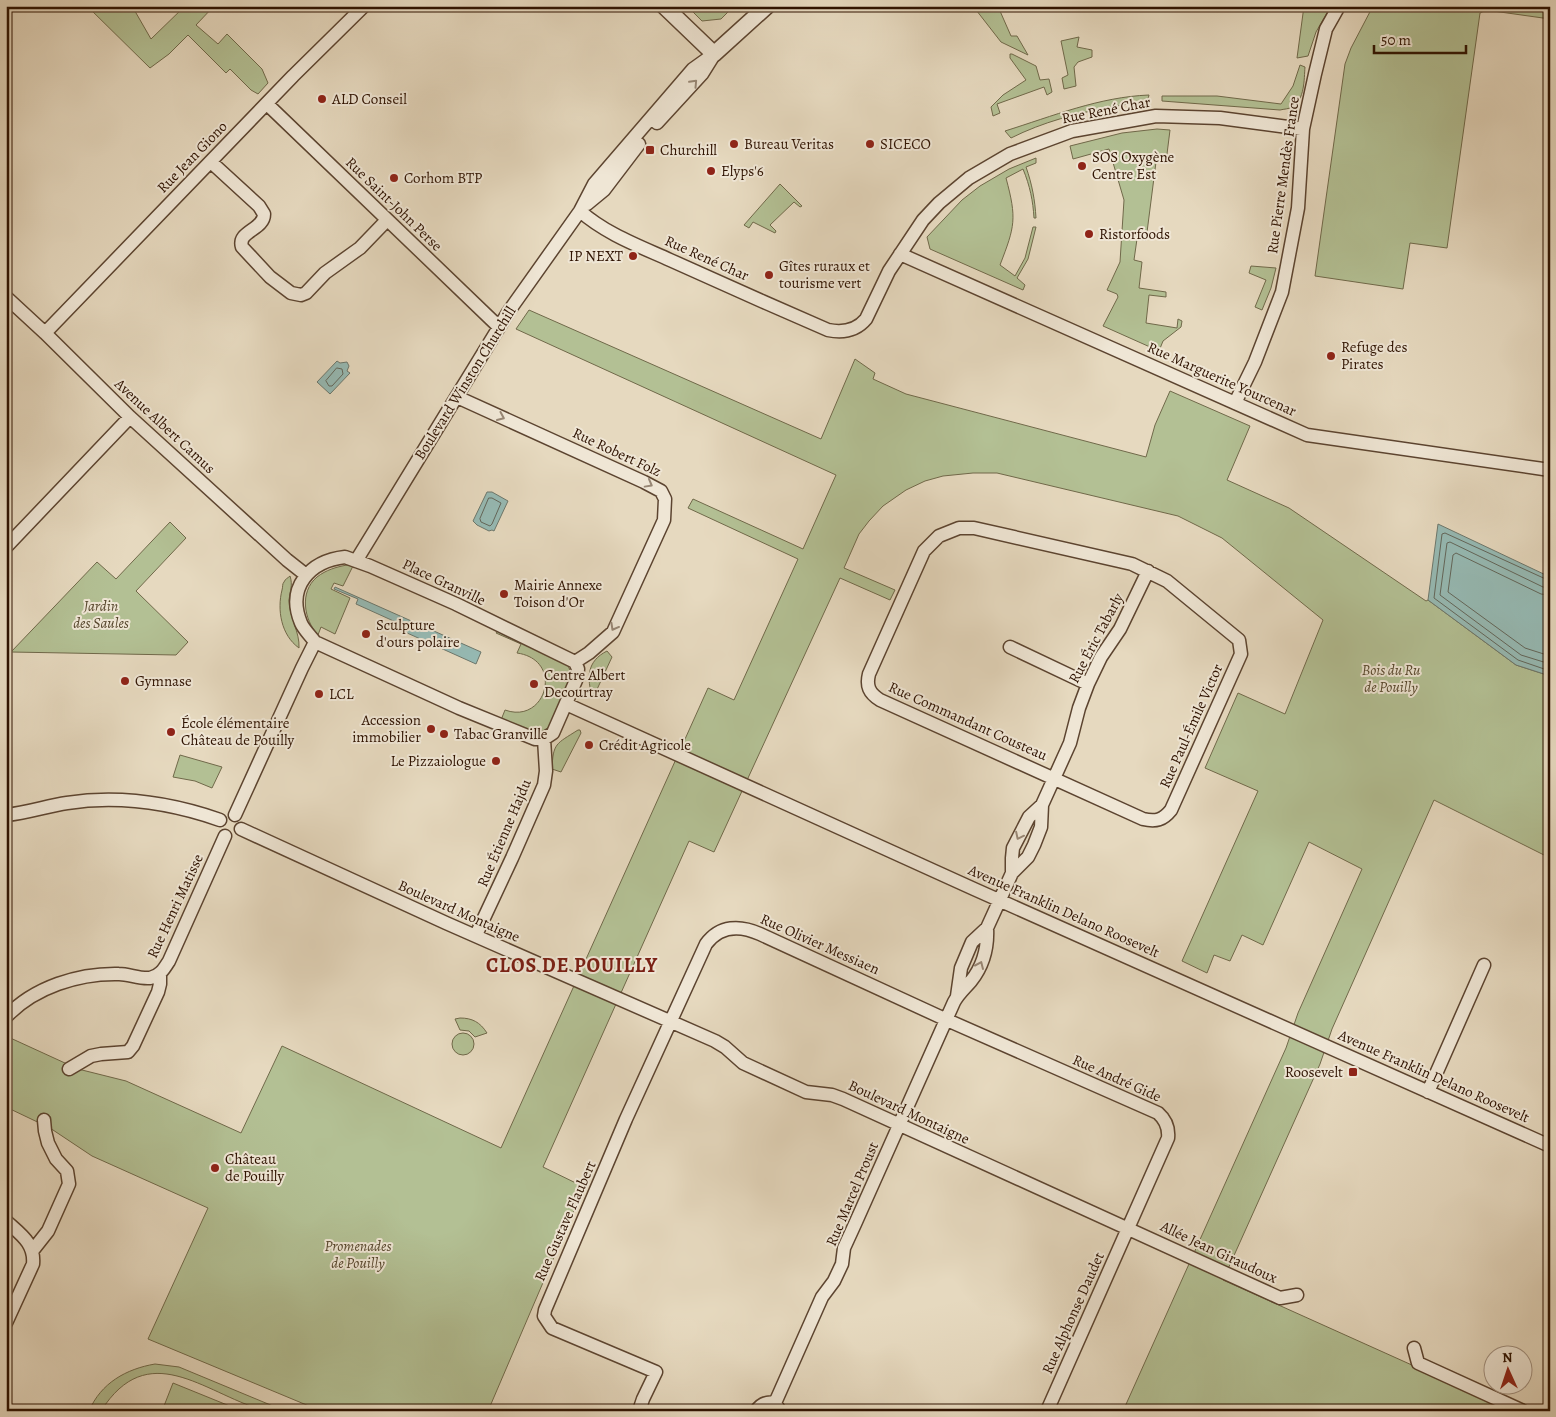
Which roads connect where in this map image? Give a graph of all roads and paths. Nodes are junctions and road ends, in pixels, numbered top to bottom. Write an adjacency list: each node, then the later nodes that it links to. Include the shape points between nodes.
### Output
1 (364, 6): 6 (street, Rue Jean Giono)
2 (664, 6): 5 (street)
3 (767, 6): 5 (street, Boulevard Winston Churchill)
4 (1339, 6): 7 (street, Rue Pierre Mendès France, via 1326,29)
5 (714, 54): 9 (street, Boulevard Winston Churchill, via 702,74 641,142 604,190)
6 (267, 104): 8 (street, Rue Jean Giono); 10 (street, Rue Saint-John Perse)
7 (1304, 129): 11 (street, Rue René Char, via 1220,118 1156,116 1072,131 1010,154 969,178 923,220); 16 (street, Rue Pierre Mendès France, via 1298,208 1282,292)
8 (211, 162): 10 (street, via 264,214 262,223 242,238 242,247 270,277 296,295 306,293 325,273 360,248); 14 (street, Rue Jean Giono)
9 (580, 211): 11 (street, Rue René Char, via 620,237 837,332 854,329 866,319); 13 (street, Boulevard Winston Churchill)
10 (387, 220): 13 (street, Rue Saint-John Perse)
11 (900, 254): 16 (street, Rue Marguerite Yourcenar)
12 (6, 297): 14 (street, Avenue Albert Camus)
13 (500, 327): 15 (street, Boulevard Winston Churchill)
14 (45, 333): 17 (street, Avenue Albert Camus)
15 (457, 397): 20 (street, Boulevard Winston Churchill); 25 (street, Rue Robert Folz, one-way to 25, via 644,482 661,491 665,499 664,520 613,632)
16 (1235, 403): 18 (street, Rue Marguerite Yourcenar, via 1308,435)
17 (130, 417): 19 (street); 22 (street, Avenue Albert Camus)
18 (1550, 470)
19 (6, 547)
20 (356, 560): 22 (street, Place Granville, via 345,557 329,560); 25 (street, Place Granville)
21 (1148, 571): 26 (street, Rue Éric Tabarly); 29 (street, Rue Paul-Émile Victor, via 1167,581 1237,636 1241,649 1171,810 1160,820 1143,819); 29 (street, Rue Commandant Cousteau, via 1132,564 967,528 939,536 924,551 869,674 870,692 880,700)
22 (306, 575): 23 (street, via 300,583 298,611 302,625)
23 (316, 642): 28 (street, via 459,708); 31 (street)
24 (1010, 647): 26 (street)
25 (575, 662): 27 (street, via 577,678)
26 (1088, 684): 29 (street, Rue Éric Tabarly, via 1070,742)
27 (566, 704): 28 (street, via 553,733); 35 (street, Avenue Franklin Delano Roosevelt)
28 (544, 739): 36 (street, Rue Étienne Hajdu, via 544,785)
29 (1054, 778): 35 (street, Rue Éric Tabarly, via 1042,805 1041,827 1034,845 1028,857 1012,873)
30 (6, 815): 32 (street, via 69,802 120,800 159,804)
31 (235, 815): 32 (street, via 226,815); 33 (street, via 241,821)
32 (220, 820): 34 (street, via 219,828)
33 (241, 829): 34 (street, via 233,837); 36 (street, Boulevard Montaigne)
34 (225, 836): 38 (street, Rue Henri Matisse, via 169,961)
35 (1000, 900): 40 (street, Rue Marcel Proust, via 987,928 987,949 976,974 957,996); 43 (street, Avenue Franklin Delano Roosevelt)
36 (476, 936): 41 (street, Boulevard Montaigne)
37 (1484, 965): 43 (street)
38 (160, 974): 39 (street, Rue Henri Matisse, via 149,978 96,975 52,985); 42 (street, via 158,992 128,1052 91,1056)
39 (6, 1017)
40 (947, 1020): 41 (street, Rue Olivier Messiaen, via 760,934 738,927 714,935 706,944); 45 (street, Rue Marcel Proust); 48 (street, Rue André Gide, via 1162,1116 1167,1124 1168,1138)
41 (669, 1022): 45 (street, Boulevard Montaigne, via 721,1044 743,1063 797,1088 839,1097); 54 (street, Rue Gustave Flaubert, via 547,1302 544,1316 552,1328 656,1372)
42 (69, 1069)
43 (1428, 1092): 46 (street, Avenue Franklin Delano Roosevelt)
44 (44, 1120): 49 (street, via 48,1143 56,1159 68,1171 69,1184 48,1231)
45 (899, 1125): 48 (street, Boulevard Montaigne); 53 (street, Rue Marcel Proust, via 844,1248 842,1264 822,1297)
46 (1550, 1146)
47 (6, 1221): 49 (street)
48 (1128, 1229): 50 (street, Allée Jean Giraudoux, via 1280,1298); 56 (street, Rue Alphonse Daudet)
49 (33, 1250): 51 (street, via 33,1264)
50 (1297, 1295)
51 (6, 1323)
52 (1414, 1348): 57 (street, via 1418,1363)
53 (778, 1407): 55 (street, Rue Marcel Proust, via 764,1403)
54 (639, 1411)
55 (756, 1411)
56 (1047, 1411)
57 (1523, 1411)

